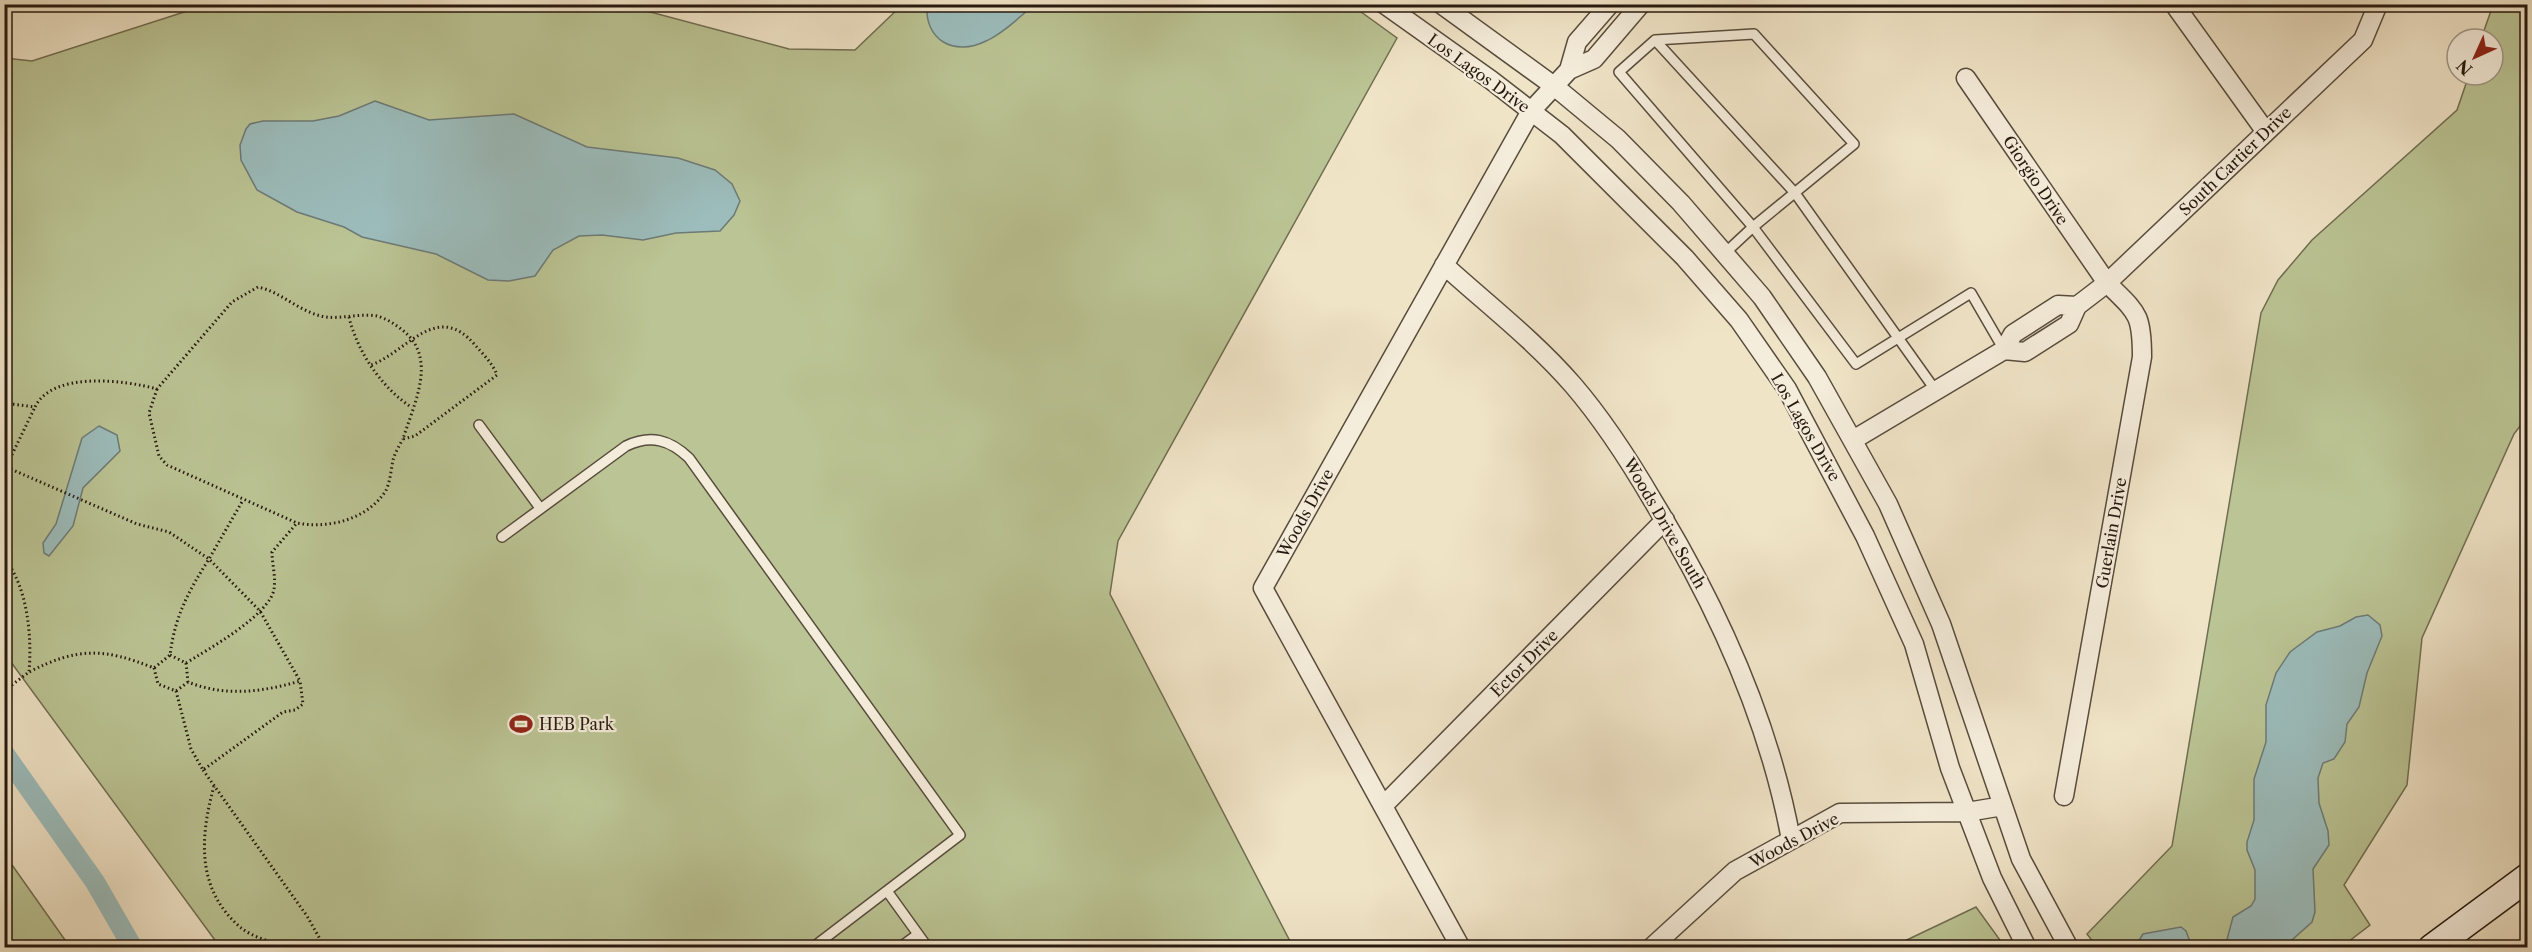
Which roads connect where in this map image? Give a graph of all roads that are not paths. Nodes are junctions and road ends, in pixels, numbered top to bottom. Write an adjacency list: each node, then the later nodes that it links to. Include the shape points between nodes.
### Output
1 (1383, 4): 11 (street, Los Lagos Drive)
2 (1441, 4): 10 (street, Los Lagos Drive)
3 (1610, 4): 8 (street, via 1577,42)
4 (1641, 4): 8 (street, via 1594,59)
5 (2174, 4): 12 (street)
6 (2378, 4): 12 (street, South Cartier Drive, via 2363,40)
7 (1655, 40): 13 (lane); 13 (lane, via 1754,34 1854,144); 14 (lane, via 1619,72)
8 (1569, 70): 10 (street, Woods Drive)
9 (1966, 78): 17 (street, Giorgio Drive)
10 (1554, 86): 11 (street, Woods Drive); 15 (street, Los Lagos Drive, via 1618,139)
11 (1531, 111): 16 (street, Woods Drive); 32 (street, Los Lagos Drive, via 1562,135 1685,258 1739,320 1787,389 1865,536 1914,644)
12 (2266, 132): 17 (street, South Cartier Drive)
13 (1796, 193): 14 (lane); 20 (lane)
14 (1753, 227): 15 (lane); 20 (lane, via 1856,364)
15 (1724, 254): 25 (street, Los Lagos Drive, via 1762,297 1817,377)
16 (1444, 265): 27 (street, Woods Drive South, via 1572,384 1616,438); 30 (street, Woods Drive, via 1263,588)
17 (2107, 283): 18 (street, South Cartier Drive); 29 (street, Guerlain Drive, via 2134,309 2142,328 2142,357)
18 (2077, 306): 19 (street, South Cartier Drive, via 2058,305); 21 (street, South Cartier Drive, via 2069,324)
19 (2036, 320): 21 (street); 22 (street, South Cartier Drive, via 2013,334)
20 (1899, 338): 22 (lane, via 1971,293); 23 (lane)
21 (2048, 338): 22 (street, South Cartier Drive, via 2025,352)
22 (2004, 350): 23 (street, South Cartier Drive)
23 (1936, 391): 25 (street, South Cartier Drive)
24 (479, 425): 26 (lane)
25 (1852, 440): 31 (street, Los Lagos Drive, via 1888,504 1941,624)
26 (540, 508): 28 (lane); 35 (lane, via 637,441 661,440 689,458 960,836)
27 (1665, 520): 30 (street, Ector Drive); 33 (street, Woods Drive South, via 1701,582 1749,688 1782,792)
28 (502, 537)
29 (2064, 796)
30 (1383, 806): 40 (street, Woods Drive)
31 (2003, 806): 32 (street, Woods Drive); 43 (street, Los Lagos Drive, via 2021,860)
32 (1967, 812): 33 (street, Woods Drive, via 1840,813); 42 (street, Los Lagos Drive, via 1992,878)
33 (1791, 840): 41 (street, Woods Drive, via 1734,871)
34 (2525, 885): 44 (main road)
35 (887, 891): 36 (lane); 37 (lane)
36 (918, 934): 38 (lane); 39 (lane)
37 (812, 948)
38 (899, 948)
39 (928, 948)
40 (1461, 948)
41 (1651, 948)
42 (2027, 948)
43 (2069, 948)
44 (2432, 948)

